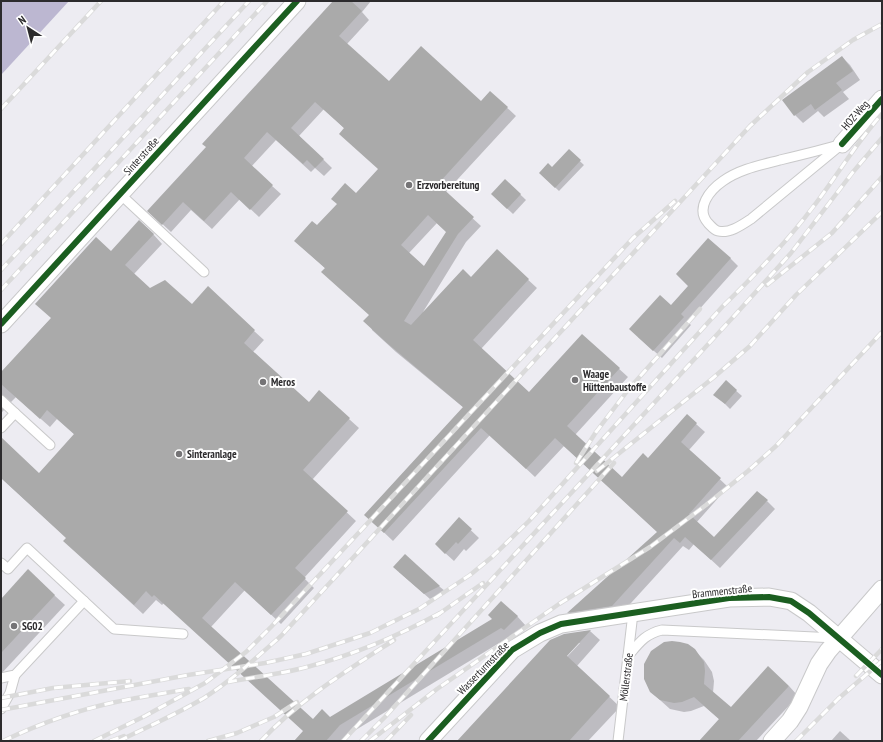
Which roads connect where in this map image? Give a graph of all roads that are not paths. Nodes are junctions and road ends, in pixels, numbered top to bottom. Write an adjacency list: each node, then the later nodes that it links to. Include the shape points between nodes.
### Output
1 (297, 1): 4 (street, Sinterstraße)
2 (882, 99): 3 (street, HOZ-Weg)
3 (842, 144): 3 (lane, HOZ-Weg, via 738,172 710,193 702,212 705,220 718,231 738,228)
4 (120, 194): 5 (lane); 6 (street, Sinterstraße)
5 (204, 272)
6 (1, 324)
7 (1, 400): 8 (lane)
8 (15, 413): 9 (lane); 10 (lane)
9 (1, 428)
10 (50, 444)
11 (1, 563): 13 (lane, via 8,569 27,548)
12 (882, 589): 16 (street)
13 (84, 601): 15 (lane, via 114,629); 18 (lane)
14 (633, 613): 16 (street, Brammenstraße, via 729,598 769,597 791,601); 17 (lane, Möllerstraße); 22 (street, Wasserturmstraße, via 561,624 512,650)
15 (183, 634)
16 (839, 638): 17 (lane, via 662,630 652,633 640,642); 19 (street, Brammenstraße); 24 (street, via 819,664 790,721)
17 (628, 656): 23 (lane, Möllerstraße)
18 (15, 675): 20 (lane); 21 (lane, via 10,693)
19 (882, 675)
20 (1, 678)
21 (1, 709)
22 (428, 741)
23 (618, 741)
24 (772, 741)

